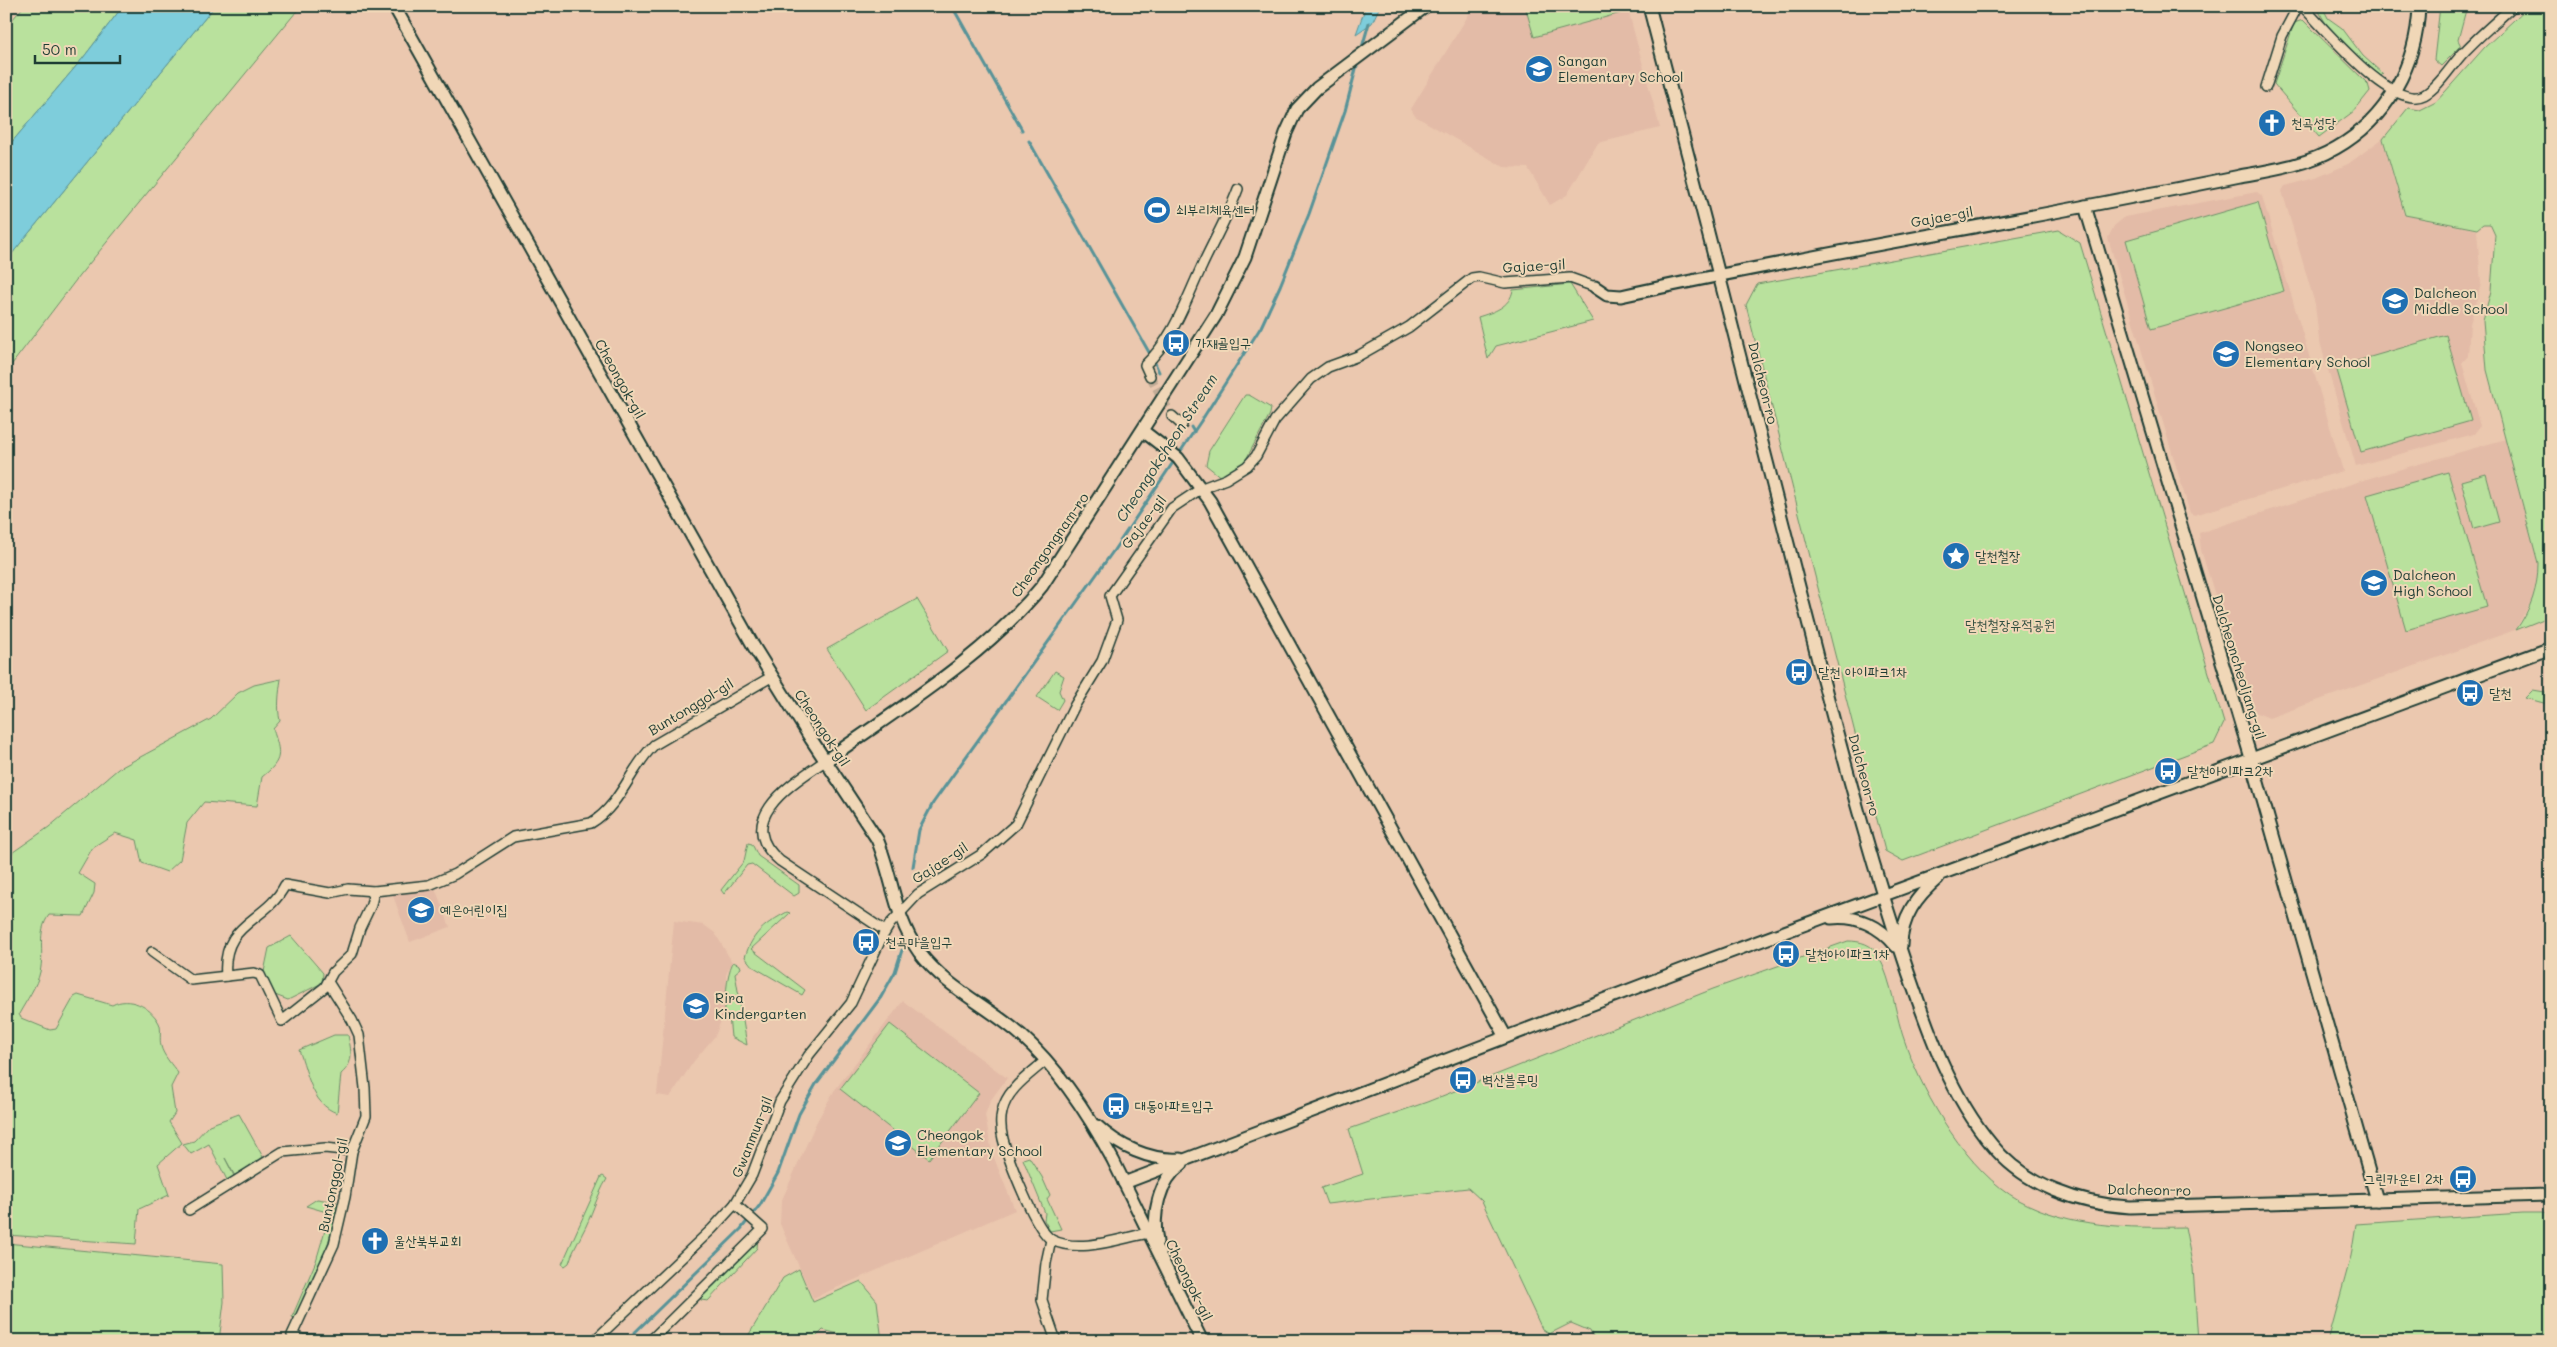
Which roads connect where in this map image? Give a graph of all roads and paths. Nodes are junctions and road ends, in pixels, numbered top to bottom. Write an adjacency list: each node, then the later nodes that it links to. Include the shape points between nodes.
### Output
1 (394, 6): 20 (street, Cheongok-gil)
2 (1426, 6): 17 (street, Cheongongnam-ro, via 1307,97 1290,122 1235,280)
3 (1649, 6): 12 (street, Dalcheon-ro)
4 (2298, 6): 8 (street, via 2282,36)
5 (2302, 6): 9 (street, via 2365,70)
6 (2419, 6): 9 (street, Gajae-gil, via 2411,56)
7 (2513, 6): 9 (street, via 2424,95 2413,98)
8 (2266, 87)
9 (2395, 92): 11 (street, Gajae-gil, via 2358,133 2334,150 2307,161)
10 (1238, 189): 14 (street, via 1164,346 1145,365)
11 (2085, 206): 12 (street, Gajae-gil); 21 (street, Dalcheoncheoljang-gil)
12 (1719, 274): 13 (street, Gajae-gil, via 1621,296 1607,295); 25 (street, Dalcheon-ro)
13 (1595, 288): 18 (street, Gajae-gil, via 1570,278 1505,284 1472,278 1409,327 1358,356 1320,372 1275,420 1247,466)
14 (1150, 376)
15 (1172, 416): 16 (street)
16 (1182, 425)
17 (1143, 431): 18 (street, via 1163,445); 22 (street, Cheongongnam-ro, via 1058,564 1020,613 977,651)
18 (1202, 488): 26 (street, Gajae-gil, via 1172,508 1111,593 1109,599 1117,620 1102,661 1075,705 1016,824 982,854 926,888); 33 (street)
19 (2551, 648): 21 (street)
20 (771, 677): 22 (street, Cheongok-gil); 24 (street, Buntonggol-gil, via 654,745 624,788 591,823 513,837 455,874 428,885)
21 (2251, 758): 23 (street, Dalcheoncheoljang-gil); 40 (street)
22 (825, 761): 26 (street, Cheongok-gil, via 877,839); 28 (street, Cheongongnam-ro, via 774,800 763,827 764,842 780,861)
23 (1949, 871): 25 (street, Dalcheoncheoljang-gil); 30 (street, via 1930,885 1910,908 1902,930)
24 (374, 892): 31 (street, Buntonggol-gil, via 358,888 322,892 285,885 230,942 225,960); 32 (street, via 352,954 333,972)
25 (1882, 896): 27 (street, Dalcheoncheoljang-gil); 30 (street, Dalcheon-ro)
26 (898, 914): 28 (street, Gwanmun-gil); 34 (street, Cheongok-gil, via 911,940 940,975 1020,1035)
27 (1819, 919): 30 (street, via 1850,918 1867,923 1886,934); 33 (street, Dalcheoncheoljang-gil)
28 (884, 931): 41 (street, Gwanmun-gil, via 851,1003 809,1055 780,1101)
29 (152, 952): 31 (street, via 192,980)
30 (1902, 953): 40 (street, Dalcheon-ro, via 1938,1053 1971,1115 2003,1157 2043,1186 2086,1201 2130,1207)
31 (226, 976): 32 (street, via 260,975 282,1021)
32 (328, 982): 36 (street, Buntonggol-gil, via 359,1035 366,1116)
33 (1506, 1037): 37 (street, Dalcheoncheoljang-gil)
34 (1046, 1061): 35 (street, Cheongok-gil); 44 (street, via 1014,1090 1006,1102 1001,1124 1002,1138 1018,1180 1039,1226)
35 (1087, 1116): 37 (street, via 1123,1146 1163,1158); 38 (street)
36 (352, 1151): 42 (street, via 325,1148 282,1152); 46 (street, Buntonggol-gil, via 334,1244 292,1335 302,1339)
37 (1189, 1158): 38 (street, Dalcheoncheoljang-gil); 45 (street, via 1171,1174 1161,1193 1155,1217)
38 (1124, 1183): 43 (street)
39 (2551, 1195): 40 (street, Dalcheon-ro)
40 (2377, 1200)
41 (738, 1206): 47 (street, Gwanmun-gil); 48 (street, via 764,1229)
42 (190, 1210)
43 (1149, 1233): 44 (street, Cheongok-gil, via 1082,1246); 45 (street, Cheongok-gil)
44 (1051, 1240): 49 (street, via 1042,1300)
45 (1159, 1254): 50 (street, Cheongok-gil)
46 (357, 1341)
47 (594, 1341)
48 (650, 1341)
49 (1056, 1341)
50 (1202, 1341)

